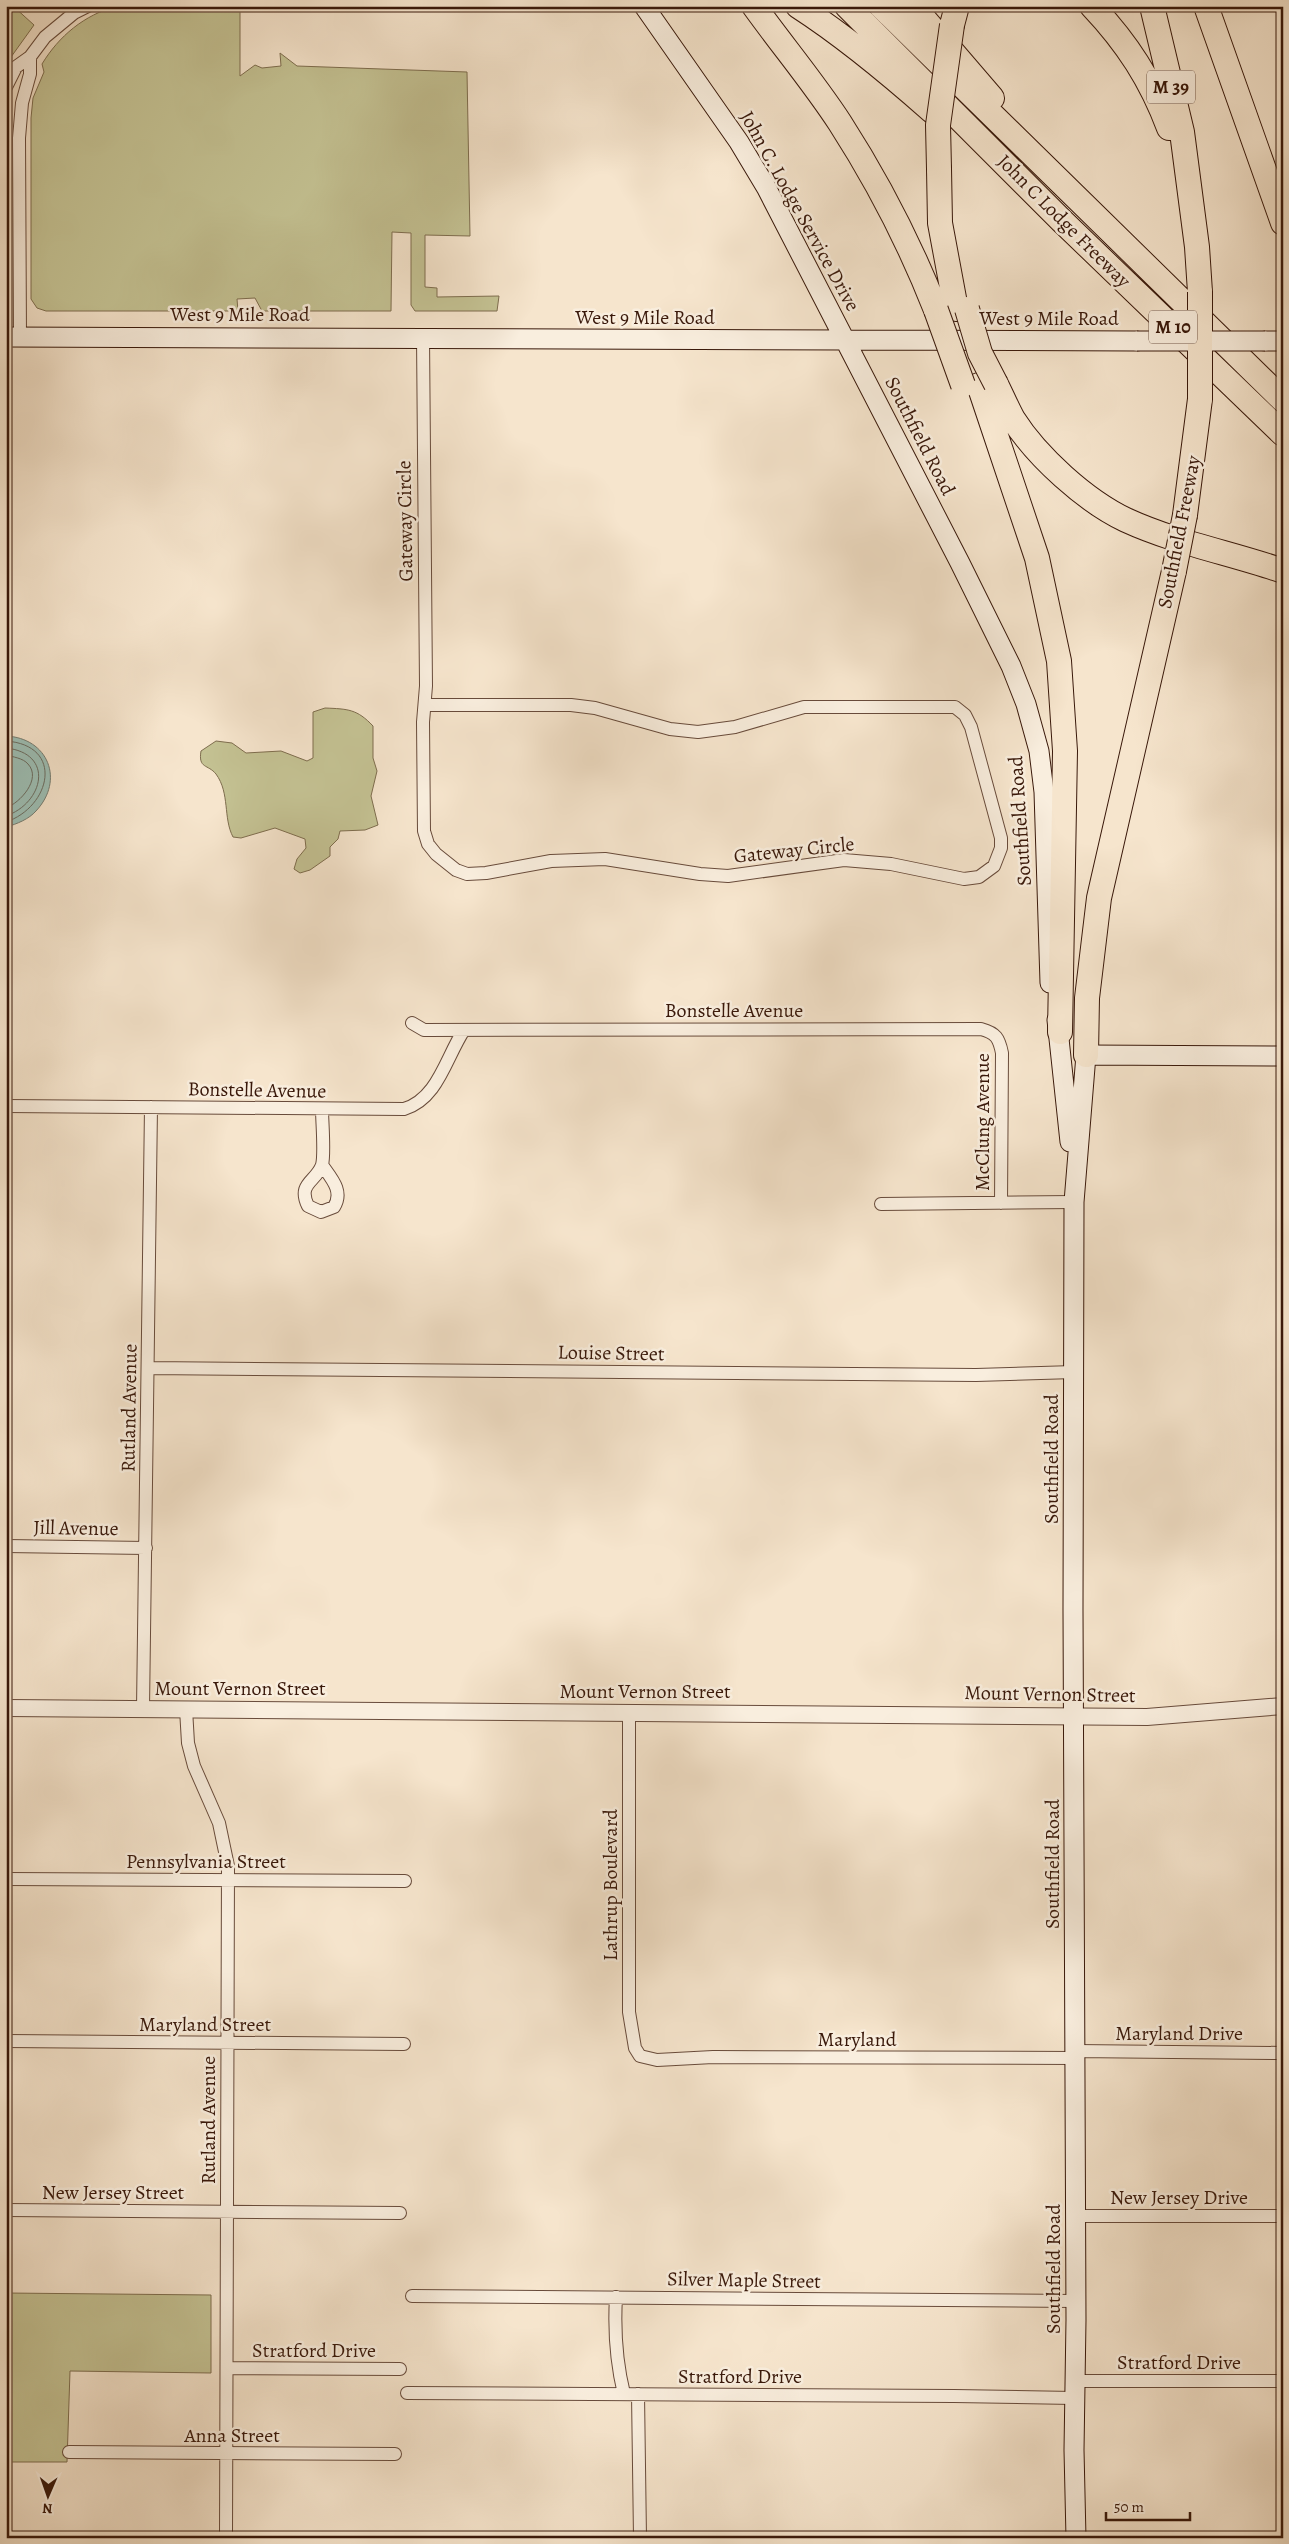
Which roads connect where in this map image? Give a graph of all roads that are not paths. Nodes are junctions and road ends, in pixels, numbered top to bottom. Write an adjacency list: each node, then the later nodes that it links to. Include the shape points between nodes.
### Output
1 (88, 6): 12 (street, via 53,29)
2 (644, 6): 25 (main road, John C. Lodge Service Drive, via 748,156)
3 (798, 6): 20 (highway, via 878,63)
4 (847, 6): 20 (highway, John C Lodge Freeway / M 10)
5 (881, 6): 17 (highway, John C Lodge Freeway / M 10)
6 (913, 6): 17 (highway, via 971,72)
7 (1092, 6): 16 (highway, via 1136,57 1161,106)
8 (1152, 6): 16 (highway, Southfield Freeway / M 39, via 1182,132)
9 (1206, 6): 21 (highway)
10 (755, 8): 22 (highway, via 844,130 910,247)
11 (955, 15): 22 (highway, bridge, via 938,125 940,223)
12 (30, 57): 13 (street, via 16,67); 15 (street, via 30,74 22,103)
13 (6, 88)
14 (6, 148): 15 (street)
15 (20, 149): 19 (street)
16 (1186, 168): 36 (highway, Southfield Freeway, bridge, via 1197,247 1201,334 1197,435 1174,571 1099,898 1087,998)
17 (1055, 179): 28 (highway, John C Lodge Freeway / M 10)
18 (6, 199): 19 (street)
19 (20, 199): 23 (street)
20 (1062, 222): 29 (highway, John C Lodge Freeway / M 10)
21 (1283, 223)
22 (953, 309): 27 (highway, bridge); 27 (highway, bridge, via 980,353)
23 (13, 337): 24 (main road, West 9 Mile Road)
24 (423, 337): 25 (main road, West 9 Mile Road); 31 (street, Gateway Circle)
25 (847, 341): 26 (main road, West 9 Mile Road, bridge); 34 (main road, Southfield Road, via 977,597 1026,704 1043,776 1050,987)
26 (1274, 341)
27 (979, 385): 30 (highway, via 1064,476 1101,505 1126,520 1157,532); 34 (highway, via 1028,560 1041,585 1059,661 1064,718)
28 (1283, 400)
29 (1283, 434)
30 (1283, 571)
31 (425, 705): 31 (street, Gateway Circle, via 424,831 436,854 461,872 486,873 551,861 598,859 728,876 844,860 886,863 972,879 994,866 1001,848 998,825 971,726 955,706 810,706 735,727 698,732 670,729 595,708 571,705)
32 (412, 1023): 33 (street, Bonstelle Avenue, via 424,1030)
33 (464, 1030): 35 (street, Bonstelle Avenue, via 981,1030 996,1035); 40 (street, Bonstelle Avenue, via 431,1090 417,1104 393,1110)
34 (1060, 1032): 42 (main road, Southfield Road)
35 (1000, 1040): 43 (street, McClung Avenue)
36 (1086, 1055): 37 (main road); 42 (main road, Southfield Road)
37 (1283, 1056)
38 (6, 1106): 39 (street, Bonstelle Avenue)
39 (151, 1107): 40 (street, Bonstelle Avenue); 45 (street, Rutland Avenue)
40 (322, 1110): 41 (street)
41 (322, 1165)
42 (1074, 1196): 43 (street, McClung Avenue); 46 (main road, Southfield Road)
43 (1001, 1203): 44 (street, McClung Avenue)
44 (881, 1204)
45 (148, 1368): 46 (street, Louise Street, via 976,1375); 48 (street, Rutland Avenue)
46 (1074, 1372): 54 (main road, Southfield Road)
47 (6, 1546): 48 (street, Jill Avenue)
48 (146, 1548): 51 (street, Rutland Avenue)
49 (1283, 1706): 54 (street, Mount Vernon Street, via 1169,1716)
50 (6, 1708): 51 (street, Mount Vernon Street)
51 (143, 1709): 52 (street, Mount Vernon Street)
52 (186, 1709): 53 (street, Mount Vernon Street); 56 (street, Rutland Avenue, via 188,1743 194,1766 219,1823)
53 (629, 1712): 54 (street, Mount Vernon Street); 63 (street, Lathrup Boulevard, via 629,2012 635,2048)
54 (1074, 1715): 62 (main road, Southfield Road)
55 (6, 1879): 56 (street, Pennsylvania Street)
56 (228, 1880): 57 (street, Pennsylvania Street); 59 (street, Rutland Avenue)
57 (405, 1881)
58 (6, 2041): 59 (street, Maryland Street)
59 (227, 2042): 60 (street, Maryland Street); 65 (street, Rutland Avenue)
60 (404, 2044)
61 (1283, 2053): 62 (street, Maryland Drive)
62 (1075, 2054): 63 (street, Maryland, via 657,2060); 67 (main road, Southfield Road)
63 (640, 2056)
64 (6, 2210): 65 (street, New Jersey Street)
65 (227, 2212): 66 (street, New Jersey Street); 72 (street, Rutland Avenue)
66 (400, 2213)
67 (1075, 2216): 68 (street, New Jersey Drive); 71 (main road, Southfield Road)
68 (1283, 2216)
69 (412, 2296): 70 (street, Silver Maple Street)
70 (616, 2297): 71 (street, Silver Maple Street); 77 (street, via 617,2365)
71 (1076, 2301): 75 (main road, Southfield Road)
72 (227, 2368): 73 (street, Stratford Drive); 80 (street, Rutland Avenue)
73 (400, 2370)
74 (1283, 2381): 75 (street, Stratford Drive)
75 (1075, 2390): 78 (street, Stratford Drive); 84 (main road, Southfield Road)
76 (406, 2393): 77 (street, Stratford Drive)
77 (624, 2394): 78 (street, Stratford Drive)
78 (638, 2394): 83 (street)
79 (69, 2452): 80 (street, Anna Street)
80 (226, 2454): 81 (street, Anna Street); 82 (street, Rutland Avenue)
81 (395, 2454)
82 (226, 2538)
83 (640, 2538)
84 (1076, 2538)

